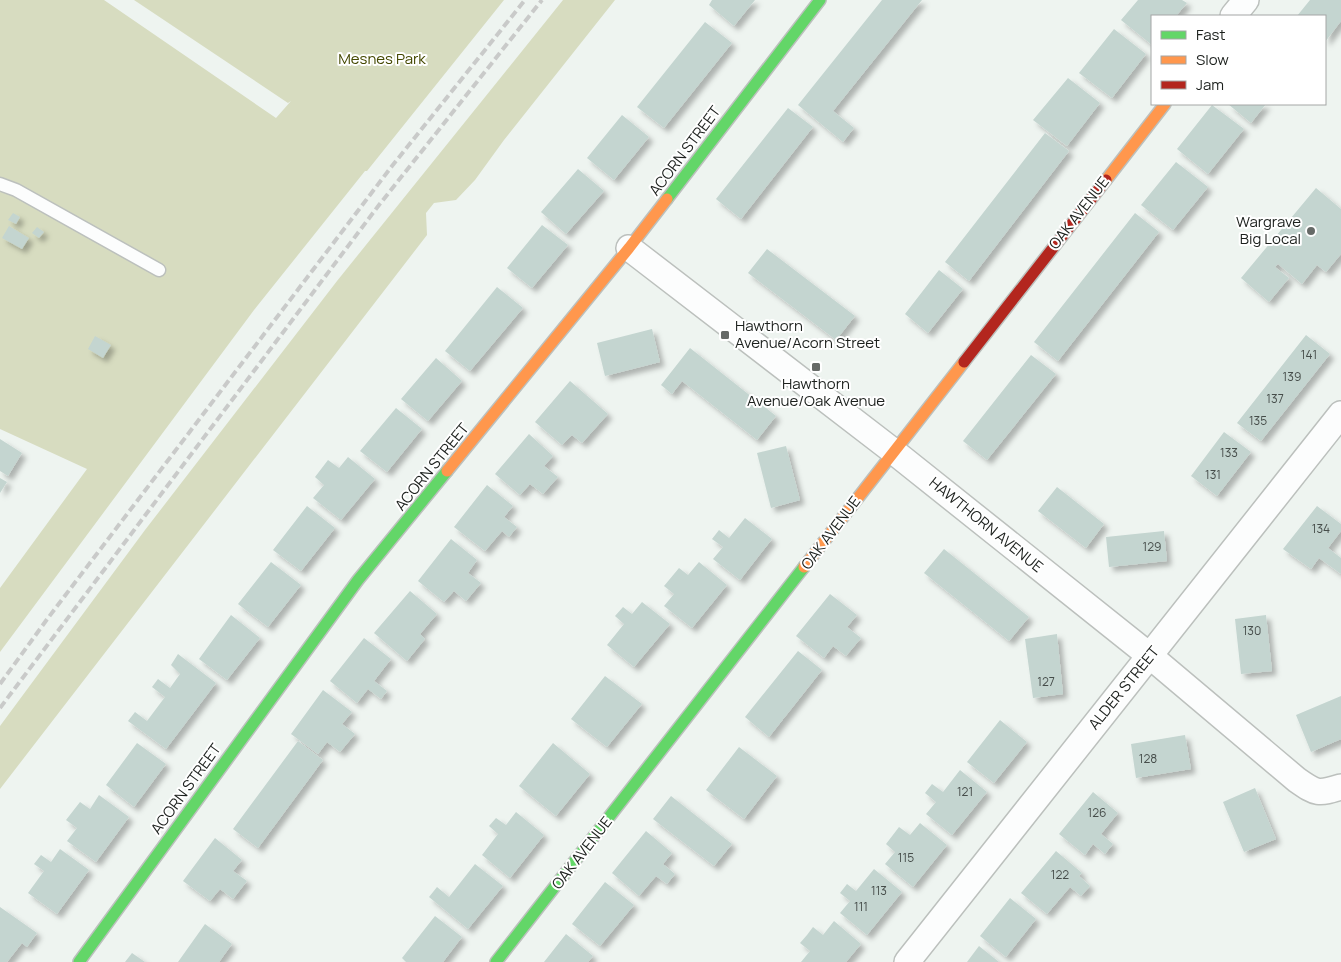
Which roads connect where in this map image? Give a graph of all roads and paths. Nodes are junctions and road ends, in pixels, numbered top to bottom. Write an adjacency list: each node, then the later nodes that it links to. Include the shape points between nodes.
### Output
1 (820, 0): 6 (street, ACORN STREET)
2 (1246, 0): 3 (street)
3 (1234, 15)
4 (1164, 105): 9 (street, OAK AVENUE)
5 (0, 184): 7 (lane)
6 (629, 248): 9 (street, HAWTHORN AVENUE); 12 (street, ACORN STREET, via 358,580)
7 (158, 270)
8 (1341, 414): 10 (street, ALDER STREET)
9 (894, 451): 10 (street, HAWTHORN AVENUE); 13 (street, OAK AVENUE)
10 (1150, 656): 11 (street, HAWTHORN AVENUE, via 1297,780 1323,793); 14 (street, ALDER STREET)
11 (1341, 787)
12 (79, 962)
13 (496, 962)
14 (908, 962)

